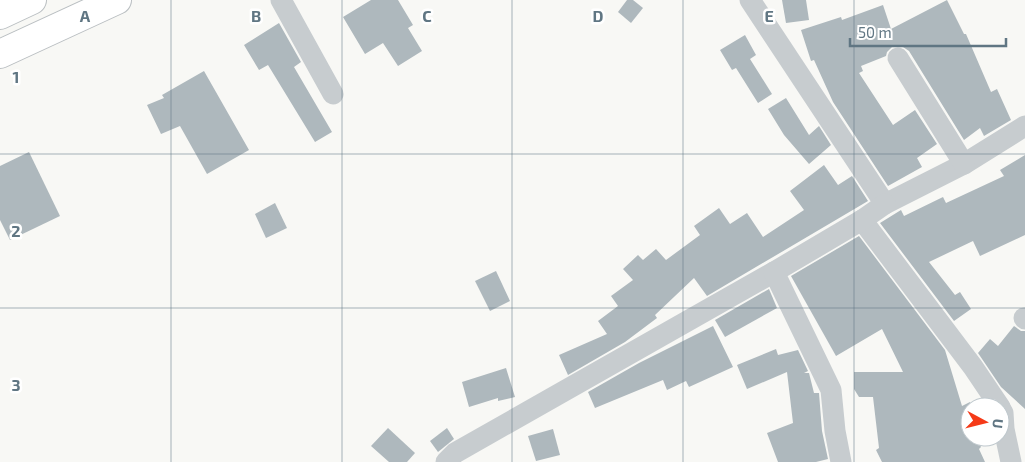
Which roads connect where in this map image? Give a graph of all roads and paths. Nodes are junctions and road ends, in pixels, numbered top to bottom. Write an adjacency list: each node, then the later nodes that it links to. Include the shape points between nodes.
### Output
1 (32, 0): 5 (main road)
2 (117, 0): 6 (main road)
3 (280, 0): 8 (street)
4 (750, 0): 11 (street)
5 (0, 15)
6 (0, 54)
7 (898, 58): 10 (street)
8 (333, 94)
9 (1025, 126): 10 (street)
10 (964, 164): 11 (street)
11 (885, 204): 12 (street)
12 (862, 220): 13 (street); 14 (street)
13 (774, 272): 16 (street, via 831,390); 17 (street, via 455,453)
14 (993, 397)
15 (1008, 447): 18 (street)
16 (838, 461)
17 (446, 462)
18 (1011, 462)

